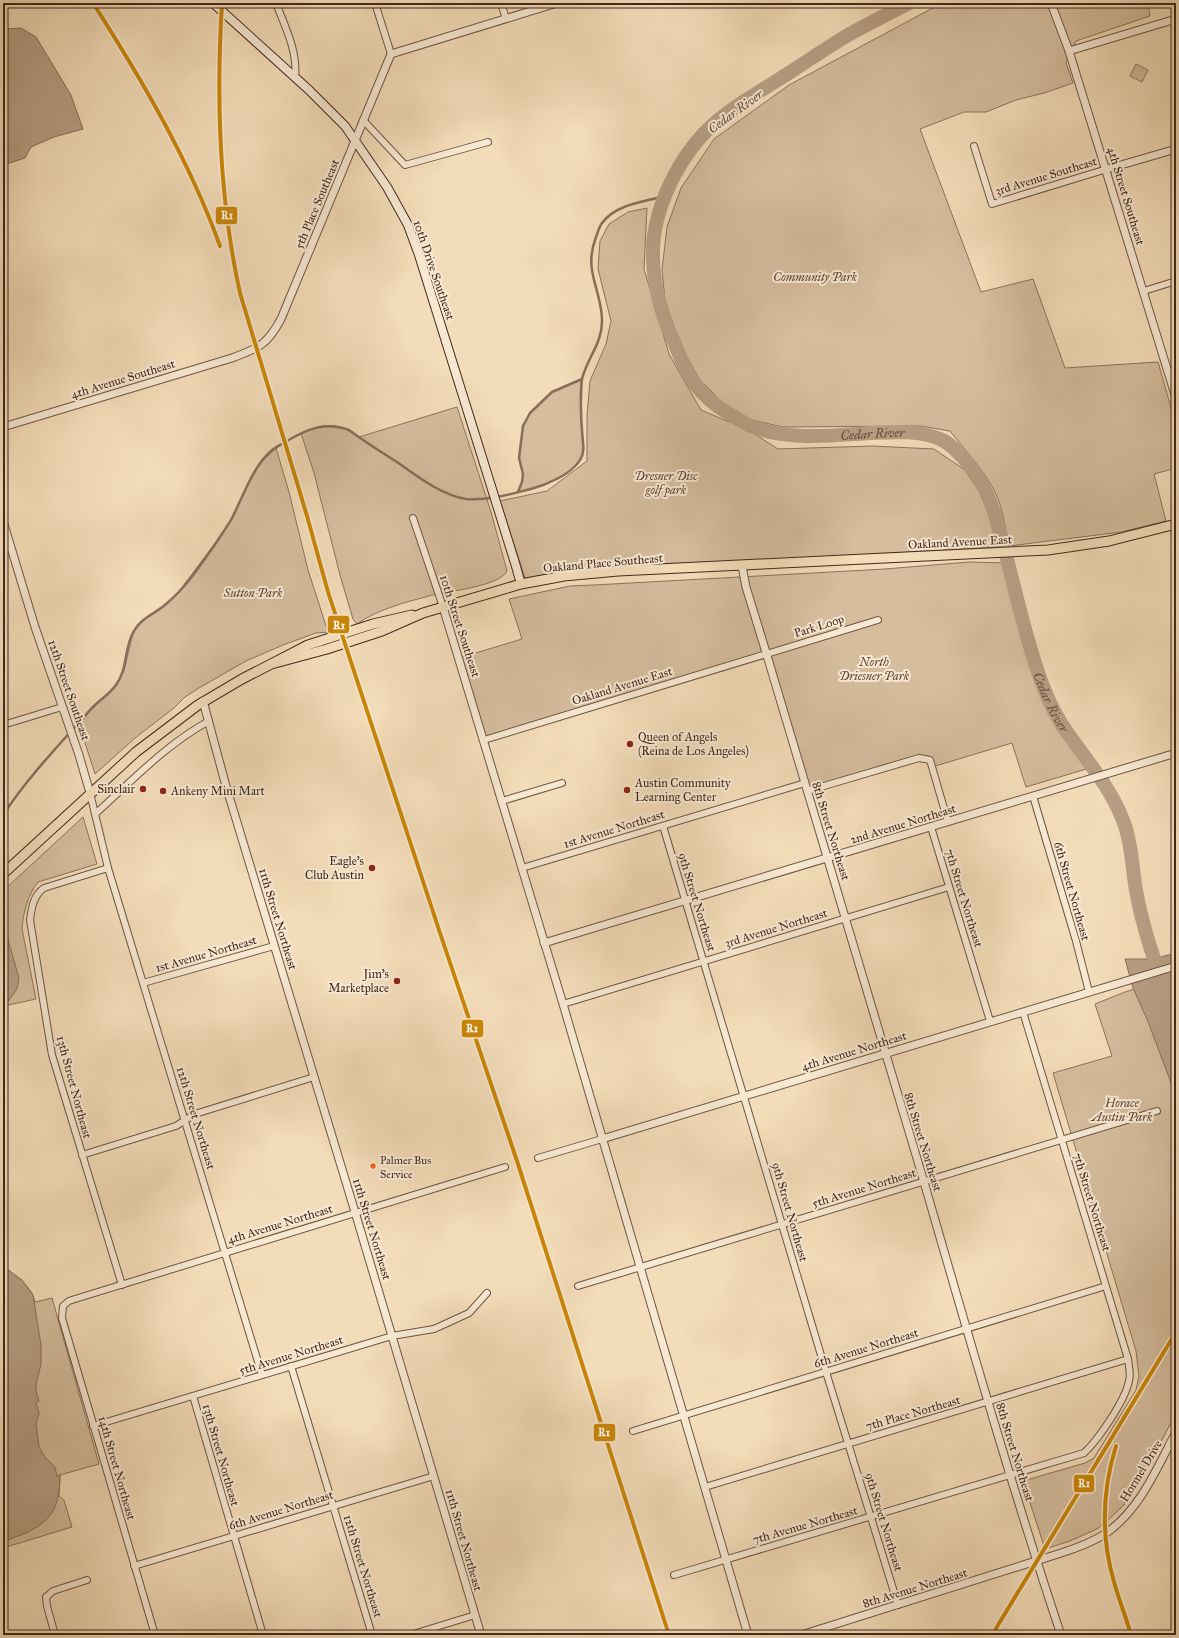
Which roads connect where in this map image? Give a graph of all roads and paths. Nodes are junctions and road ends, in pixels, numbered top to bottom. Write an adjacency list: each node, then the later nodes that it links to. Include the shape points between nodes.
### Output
1 (213, 3): 11 (main road, 10th Drive Southeast)
2 (276, 3): 11 (street, via 293,48)
3 (375, 3): 10 (street)
4 (501, 3): 7 (street)
5 (557, 3): 7 (street)
6 (1051, 3): 9 (street, 4th Street Southeast)
7 (506, 19): 10 (street)
8 (1176, 19): 9 (street)
9 (1069, 51): 17 (street, 4th Street Southeast)
10 (392, 54): 12 (street, 5th Place Southeast)
11 (295, 78): 13 (main road, 10th Drive Southeast, via 332,112)
12 (363, 120): 13 (street, 5th Place Southeast); 14 (street, via 405,165)
13 (356, 140): 20 (street, 5th Place Southeast, via 281,319 266,342); 27 (main road, 10th Drive Southeast, via 387,187 411,232)
14 (488, 142)
15 (974, 146): 17 (street, 3rd Avenue Southeast, via 992,204)
16 (1176, 149): 17 (street, 3rd Avenue Southeast)
17 (1107, 169): 19 (street, 4th Street Southeast)
18 (1176, 281): 19 (street)
19 (1144, 291): 21 (street, 4th Street Southeast)
20 (249, 352): 22 (street, 4th Avenue Southeast)
21 (1176, 398)
22 (3, 427)
23 (413, 518): 28 (street, 10th Street Southeast)
24 (3, 521): 32 (street, 12th Street Southeast)
25 (1176, 524): 26 (main road, Oakland Avenue East, via 1109,541 1064,548)
26 (742, 566): 27 (main road, Oakland Place Southeast, via 581,574); 30 (street, 8th Street Northeast)
27 (521, 584): 28 (main road, Oakland Place Southeast)
28 (443, 607): 31 (main road, Oakland Place Southeast, via 373,624 308,645); 35 (street, 10th Street Southeast)
29 (878, 620): 30 (street, Park Loop)
30 (766, 654): 35 (street, Oakland Avenue East); 38 (street, 8th Street Northeast)
31 (203, 701): 33 (street, 11th Street Northeast); 40 (main road, Oakland Place Southeast, via 149,740)
32 (62, 707): 34 (street); 40 (street, 12th Street Southeast)
33 (208, 721): 43 (street, via 166,750); 55 (street, 11th Street Northeast)
34 (3, 725)
35 (484, 740): 42 (street, 10th Street Southeast)
36 (1176, 753): 41 (street, 2nd Avenue Northeast)
37 (562, 783): 42 (street)
38 (805, 783): 39 (street, 8th Street Northeast); 45 (street, 1st Avenue Northeast)
39 (808, 792): 44 (street, via 919,758 930,760); 47 (street, 8th Street Northeast)
40 (90, 793): 43 (street, 12th Street Southeast); 50 (main road, Oakland Place Southeast)
41 (1033, 796): 44 (street, 2nd Avenue Northeast); 59 (street, 6th Street Northeast)
42 (502, 801): 49 (street, 10th Street Southeast)
43 (95, 814): 48 (street, 12th Street Southeast)
44 (948, 822): 46 (street, 2nd Avenue Northeast)
45 (663, 826): 49 (street, 1st Avenue Northeast); 52 (street, 9th Street Northeast)
46 (931, 827): 47 (street, 2nd Avenue Northeast); 51 (street, 7th Street Northeast)
47 (828, 858): 52 (street, 2nd Avenue Northeast); 53 (street, 8th Street Northeast)
48 (108, 868): 58 (street, 12th Street Northeast); 70 (street, 13th Street Northeast, via 44,888 33,900 30,920 52,1055)
49 (522, 868): 54 (street, 10th Street Southeast)
50 (3, 874)
51 (949, 887): 53 (street, 3rd Avenue Northeast); 62 (street, 7th Street Northeast)
52 (685, 901): 54 (street, 2nd Avenue Northeast); 56 (street, 9th Street Northeast)
53 (846, 918): 56 (street, 3rd Avenue Northeast); 63 (street, 8th Street Northeast)
54 (544, 943): 60 (street, 10th Street Southeast)
55 (274, 946): 58 (street, 1st Avenue Northeast); 64 (street, 11th Street Northeast)
56 (704, 962): 60 (street, 3rd Avenue Northeast); 65 (street, 9th Street Northeast)
57 (1176, 966): 59 (street, 4th Avenue Northeast)
58 (143, 983): 67 (street, 12th Street Northeast)
59 (1089, 992): 61 (street, 4th Avenue Northeast)
60 (563, 1004): 68 (street, 10th Street Southeast)
61 (1023, 1012): 62 (street, 4th Avenue Northeast); 69 (street, 7th Street Northeast)
62 (990, 1021): 63 (street, 4th Avenue Northeast)
63 (885, 1053): 65 (street, 4th Avenue Northeast); 73 (street, 8th Street Northeast)
64 (314, 1077): 67 (street, via 195,1114); 74 (street, 11th Street Northeast)
65 (744, 1096): 68 (street, 4th Avenue Northeast); 75 (street, 9th Street Northeast)
66 (1158, 1111): 69 (street, 5th Avenue Northeast)
67 (185, 1120): 70 (street, via 176,1126); 76 (street, 12th Street Northeast)
68 (602, 1138): 71 (street, 4th Avenue Northeast); 77 (street, 10th Street Southeast)
69 (1062, 1140): 73 (street, 5th Avenue Northeast); 80 (street, 7th Street Northeast)
70 (82, 1155): 78 (street, 13th Street Northeast)
71 (538, 1158)
72 (505, 1167): 74 (street, 4th Avenue Northeast)
73 (923, 1181): 75 (street, 5th Avenue Northeast); 83 (street, 8th Street Northeast)
74 (355, 1212): 76 (street, 4th Avenue Northeast); 84 (street, 11th Street Northeast)
75 (782, 1224): 77 (street, 5th Avenue Northeast); 87 (street, 9th Street Northeast)
76 (225, 1252): 78 (street, 4th Avenue Northeast); 88 (street, 12th Street Northeast)
77 (640, 1266): 79 (street, 5th Avenue Northeast); 92 (street, 10th Street Southeast)
78 (122, 1285): 82 (street, 4th Avenue Northeast, via 69,1301)
79 (578, 1286)
80 (1106, 1286): 83 (street, 6th Avenue Northeast); 85 (street, 7th Street Northeast)
81 (487, 1293): 84 (street, 5th Avenue Northeast, via 469,1314 434,1329)
82 (63, 1306): 93 (street, 14th Street Northeast, via 62,1318)
83 (966, 1329): 87 (street, 6th Avenue Northeast); 91 (street, 8th Street Northeast)
84 (392, 1336): 86 (street, 5th Avenue Northeast); 97 (street, 11th Street Northeast)
85 (1128, 1359): 90 (street, 7th Street Northeast, via 1129,1380); 91 (street, 7th Place Northeast)
86 (291, 1366): 88 (street, 5th Avenue Northeast); 100 (street, 12th Street Northeast)
87 (826, 1372): 92 (street, 6th Avenue Northeast); 96 (street, 9th Street Northeast)
88 (262, 1375): 89 (street, 5th Avenue Northeast)
89 (193, 1396): 93 (street, 5th Avenue Northeast); 102 (street, 13th Street Northeast)
90 (1122, 1398): 98 (street, 7th Avenue Northeast, via 1095,1442 1084,1453)
91 (988, 1402): 96 (street, 7th Place Northeast); 98 (street, 8th Street Northeast)
92 (685, 1415): 94 (street, 6th Avenue Northeast); 99 (street, 10th Street Southeast)
93 (93, 1426): 105 (street, 14th Street Northeast)
94 (633, 1431)
95 (1176, 1432): 104 (street, Hormel Drive, via 1150,1482 1131,1511 1121,1521 1092,1541)
96 (848, 1443): 99 (street, 7th Place Northeast); 101 (street, 9th Street Northeast)
97 (434, 1476): 100 (street, 6th Avenue Northeast); 109 (street, 11th Street Northeast)
98 (1010, 1476): 101 (street, 7th Avenue Northeast); 104 (street, 8th Street Northeast)
99 (705, 1487): 103 (street, 10th Street Southeast)
100 (334, 1506): 102 (street, 6th Avenue Northeast); 113 (street, 12th Street Northeast)
101 (871, 1517): 103 (street, 7th Avenue Northeast); 108 (street, 9th Street Northeast)
102 (234, 1536): 105 (street, 6th Avenue Northeast); 112 (street, 13th Street Northeast)
103 (726, 1560): 106 (street, 7th Avenue Northeast); 116 (street, 10th Street Southeast)
104 (1036, 1561): 108 (street, 8th Avenue Northeast); 118 (street, 8th Street Northeast)
105 (134, 1566): 111 (street, 14th Street Northeast)
106 (674, 1575)
107 (87, 1580): 110 (street, via 53,1591 46,1597)
108 (898, 1605): 117 (street, 8th Avenue Northeast)
109 (475, 1615): 114 (street); 115 (street, 11th Street Northeast)
110 (55, 1635)
111 (155, 1635)
112 (264, 1635)
113 (372, 1635)
114 (410, 1635)
115 (481, 1635)
116 (748, 1635)
117 (801, 1635)
118 (1061, 1635)

